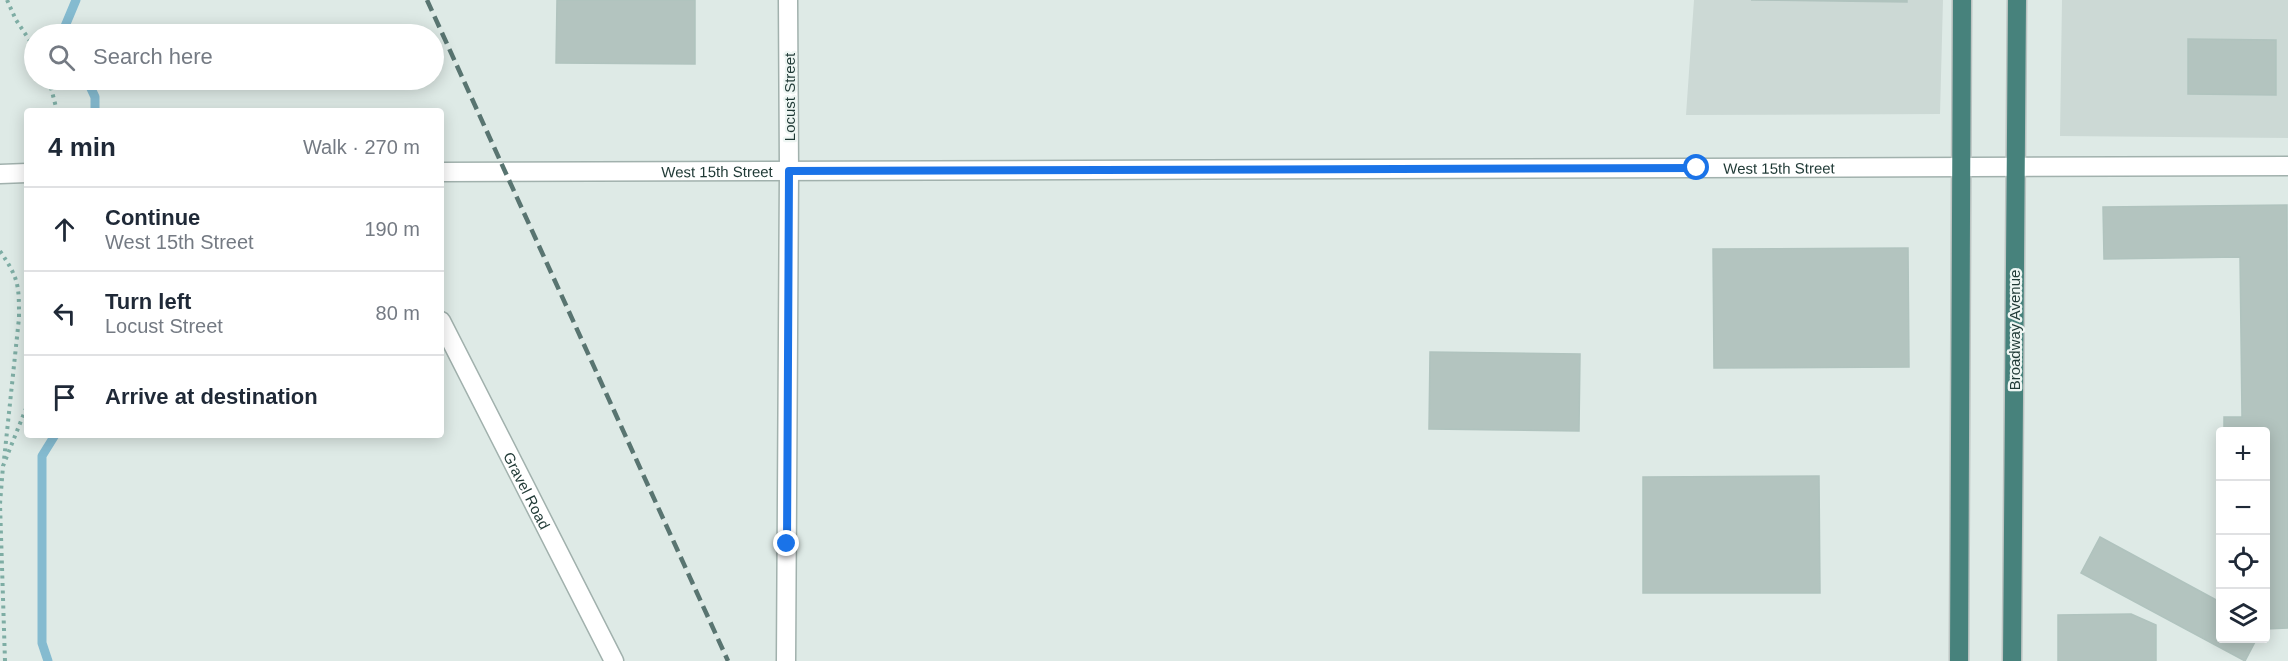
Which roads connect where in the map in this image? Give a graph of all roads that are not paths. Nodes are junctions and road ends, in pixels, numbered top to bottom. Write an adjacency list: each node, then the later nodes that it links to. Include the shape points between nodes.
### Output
1 (788, 0): 7 (street, Locust Street)
2 (1962, 0): 6 (highway)
3 (2018, 0): 4 (highway, Broadway Avenue)
4 (2015, 166): 5 (street, West 15th Street); 6 (street, West 15th Street); 15 (highway, Broadway Avenue)
5 (2288, 166)
6 (1960, 167): 7 (street, West 15th Street); 14 (highway)
7 (789, 171): 8 (street, West 15th Street); 13 (street, Locust Street)
8 (444, 172)
9 (0, 174): 10 (street)
10 (24, 174)
11 (444, 327): 12 (street, Gravel Road)
12 (614, 661)
13 (786, 661)
14 (1959, 661)
15 (2012, 661)

